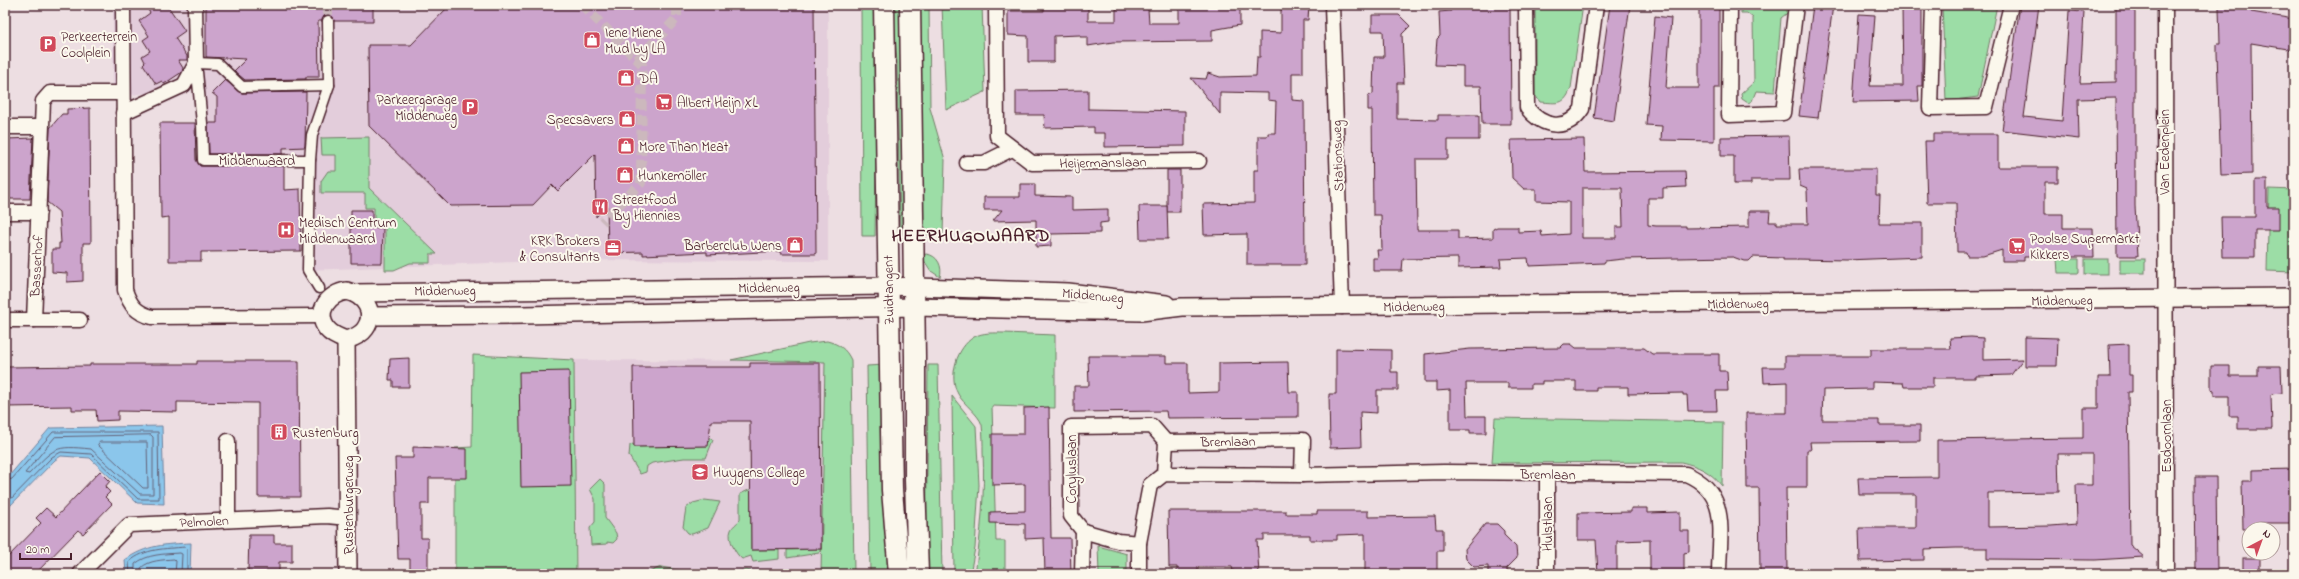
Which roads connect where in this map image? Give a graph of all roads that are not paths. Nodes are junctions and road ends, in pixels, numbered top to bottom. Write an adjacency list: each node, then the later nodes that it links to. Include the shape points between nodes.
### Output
1 (122, 5): 17 (street)
2 (195, 5): 15 (street, Middenwaard)
3 (884, 5): 27 (main road, Zuidtangent)
4 (910, 5): 28 (main road, Zuidtangent)
5 (996, 5): 21 (street, Heijermanslaan, via 997,136)
6 (1332, 5): 36 (street, Stationsweg)
7 (1526, 5): 8 (street, via 1527,108 1542,122 1553,124 1565,124 1575,119 1582,109)
8 (1596, 5)
9 (1730, 5): 10 (street, via 1729,115 1784,113)
10 (1796, 5)
11 (1933, 5): 12 (street, via 1930,108 1986,107)
12 (2011, 5)
13 (2165, 5): 32 (street, Van Eedenplein)
14 (328, 21): 16 (street, Middenwaard)
15 (194, 67): 16 (street, via 218,64 242,87); 18 (street, via 184,85); 22 (street, Middenwaard, via 197,72 202,123 203,160)
16 (329, 85): 22 (street, Middenwaard, via 312,135)
17 (122, 93): 18 (street); 20 (street, Basserhof, via 50,93 42,101)
18 (123, 113): 37 (street, via 125,290 133,308 152,316)
19 (5, 127): 20 (street)
20 (42, 127): 26 (street, Basserhof)
21 (1012, 149): 23 (street, Heijermanslaan, via 1032,163); 24 (street, via 984,163)
22 (310, 160): 29 (street, Middenwaard, via 308,270)
23 (1199, 161)
24 (967, 163)
25 (5, 212): 26 (street)
26 (39, 212): 40 (street, Basserhof)
27 (888, 286): 28 (street, Middenweg); 30 (street, Middenweg); 33 (main road, Zuidtangent)
28 (914, 287): 34 (main road, Zuidtangent); 35 (street, Middenweg, via 1068,292 1141,299)
29 (319, 288)
30 (355, 293): 37 (street, via 347,291 332,295); 38 (street, via 366,302)
31 (2294, 298): 32 (street, Middenweg)
32 (2164, 299): 36 (street, Middenweg); 60 (street, Esdoornlaan)
33 (888, 307): 34 (street, Middenweg); 38 (street, Middenweg); 55 (main road, Zuidtangent, via 892,490)
34 (915, 307): 35 (street, Middenweg, via 1141,312); 56 (main road, Zuidtangent)
35 (1182, 307): 36 (street, Middenweg)
36 (1342, 307)
37 (322, 316): 42 (street, via 328,330)
38 (370, 316): 42 (street, via 365,329)
39 (5, 320): 40 (street)
40 (34, 320): 41 (street)
41 (80, 320)
42 (346, 340): 48 (street, Rustenburgerweg)
43 (228, 441): 49 (street)
44 (1166, 442): 45 (street); 47 (street, Bremlaan, via 1303,440); 50 (street, Coryluslaan, via 1152,426 1071,427 1071,516)
45 (1164, 474): 47 (street, Bremlaan); 51 (street, via 1150,485)
46 (1547, 474): 47 (street, Bremlaan, via 1444,472); 52 (street, Bremlaan, via 1686,474 1700,480 1710,489 1717,502 1720,516); 59 (street, Hulstlaan)
47 (1302, 475)
48 (348, 518): 49 (street, Pelmolen, via 326,516); 54 (street, Rustenburgerweg)
49 (228, 520): 53 (street, Pelmolen, via 129,525)
50 (1083, 531): 51 (street, via 1118,541); 57 (street)
51 (1139, 543): 58 (street)
52 (1719, 570)
53 (80, 574)
54 (348, 574)
55 (899, 574)
56 (918, 574)
57 (1082, 574)
58 (1139, 574)
59 (1546, 574)
60 (2166, 574)

